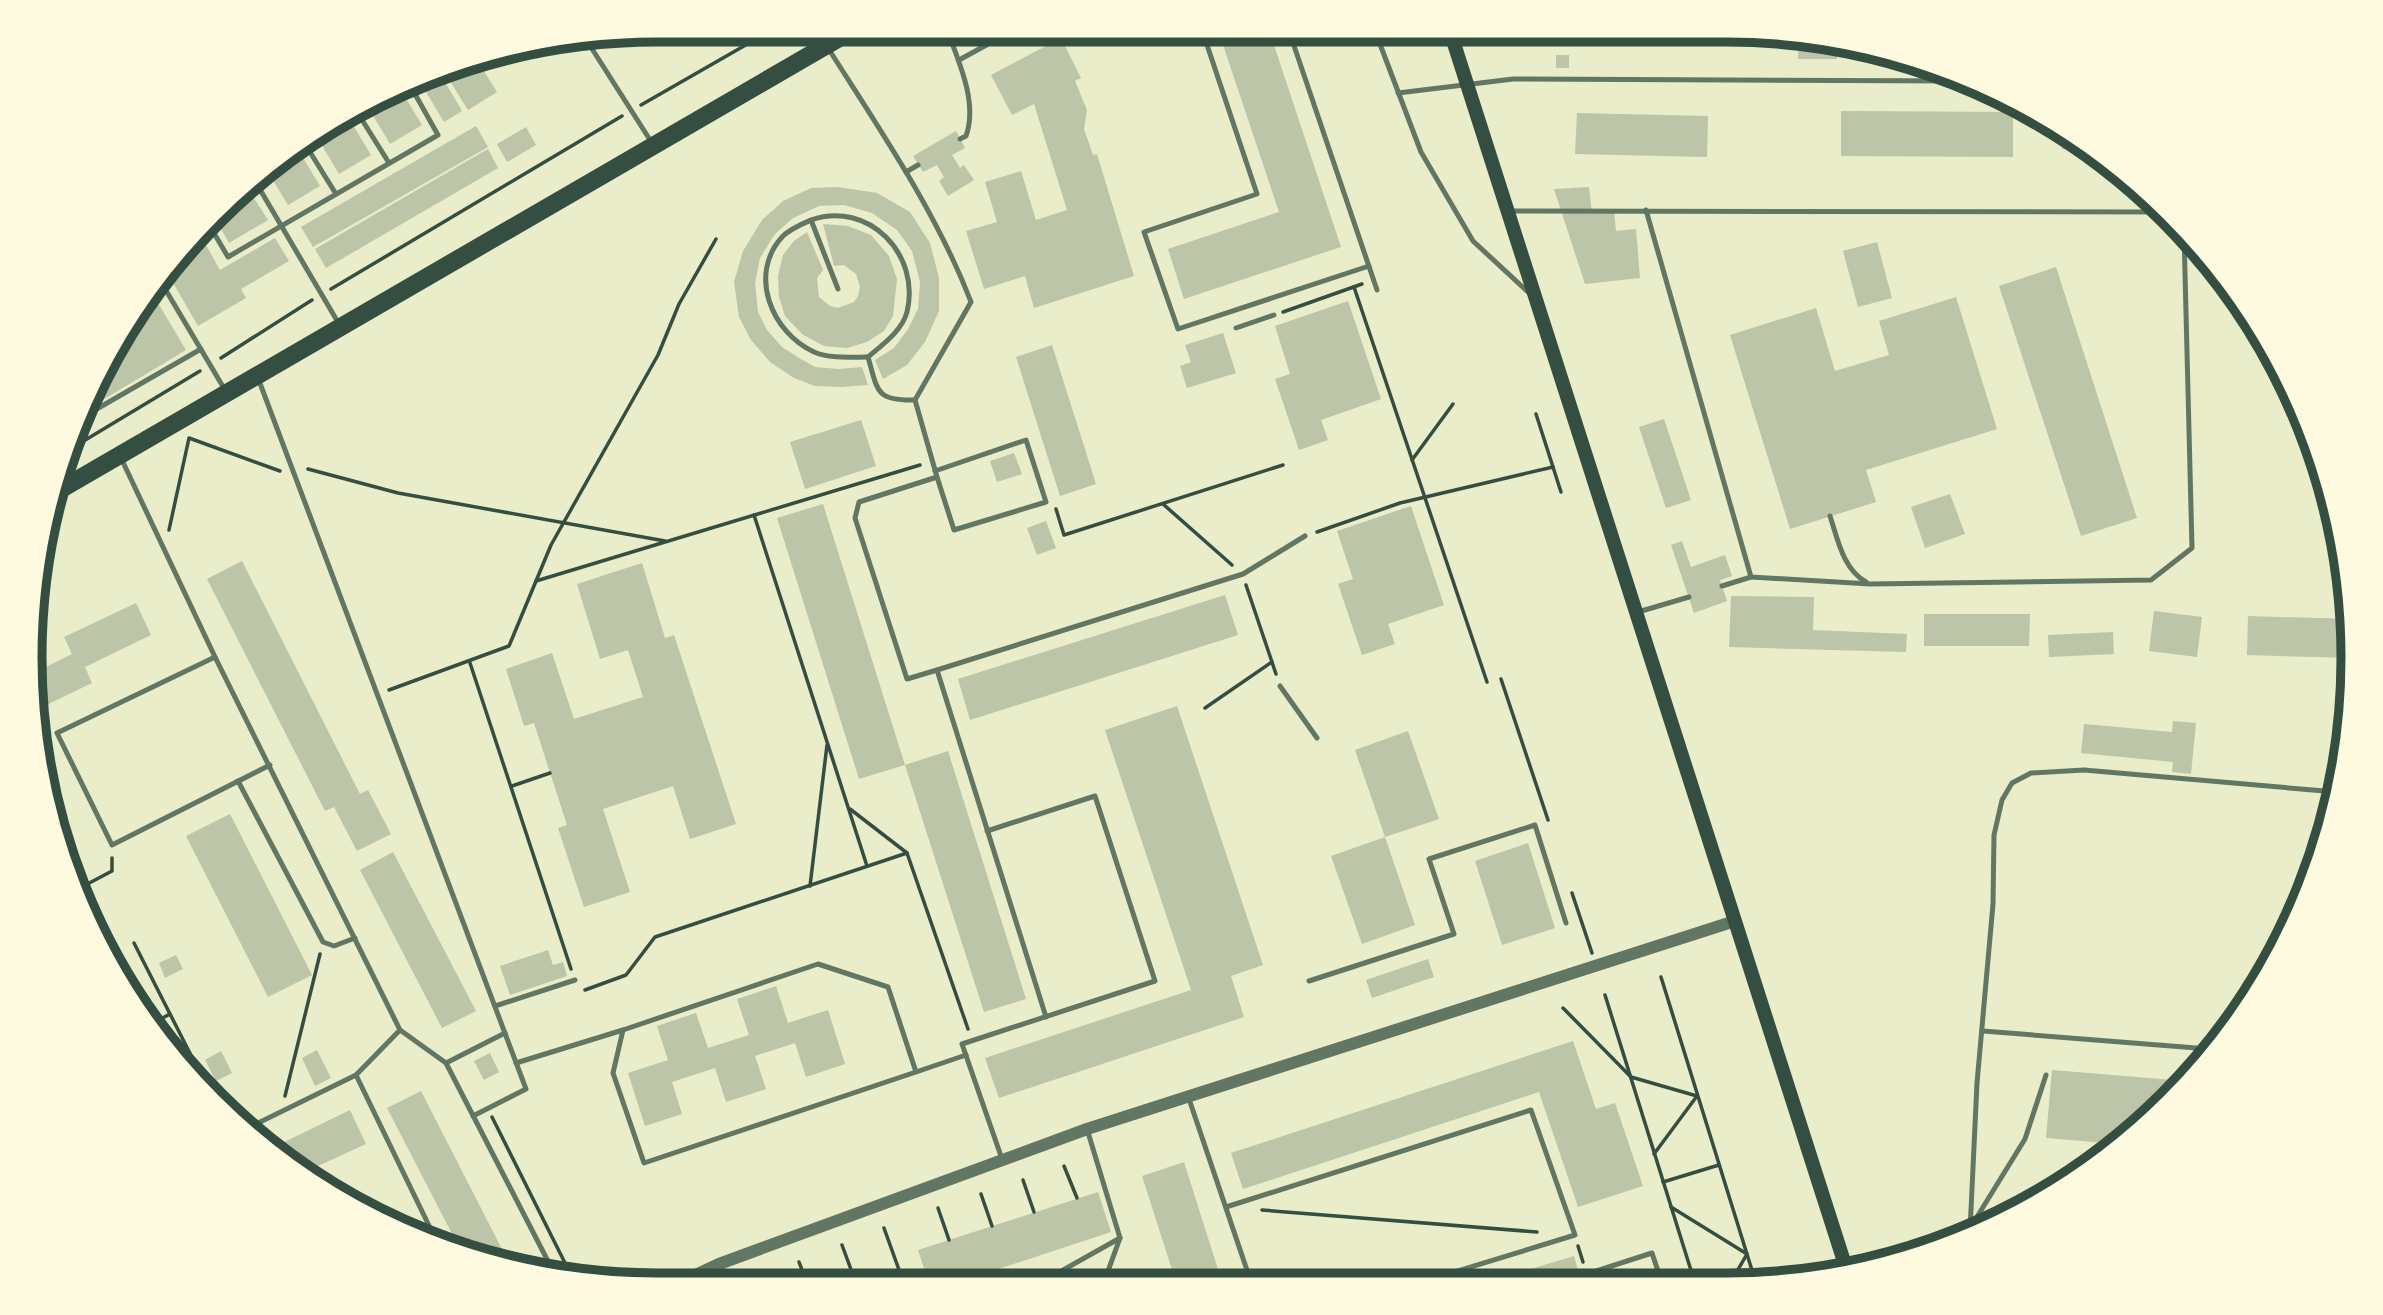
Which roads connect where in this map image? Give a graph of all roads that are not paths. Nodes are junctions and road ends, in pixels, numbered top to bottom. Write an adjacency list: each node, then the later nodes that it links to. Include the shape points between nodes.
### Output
1 (819, 42): 10 (lane)
2 (832, 42): 10 (main road)
3 (952, 42): 11 (lane)
4 (992, 42): 11 (lane)
5 (1206, 42): 32 (lane, via 1257,194 1144,232 1178,329)
6 (1293, 42): 32 (lane)
7 (1379, 42): 15 (lane)
8 (1453, 42): 13 (main road)
9 (590, 46): 18 (lane)
10 (823, 47): 18 (main road); 22 (lane)
11 (959, 60): 17 (lane, via 972,117)
12 (1939, 81): 13 (lane, via 1513,79)
13 (1467, 85): 15 (lane); 26 (main road)
14 (414, 92): 20 (lane, via 438,135)
15 (1398, 93): 36 (lane, via 1420,152 1473,242)
16 (361, 118): 20 (lane)
17 (960, 139)
18 (653, 146): 38 (main road)
19 (309, 151): 24 (lane)
20 (389, 163): 24 (lane)
21 (918, 165): 22 (lane)
22 (906, 172): 44 (lane, via 952,253 971,302)
23 (260, 189): 29 (lane)
24 (335, 194): 29 (lane)
25 (1646, 210): 26 (lane); 27 (lane); 51 (lane)
26 (1507, 211): 36 (main road)
27 (2150, 212)
28 (811, 220): 34 (lane); 41 (lane, via 826,214 851,216 874,225 904,263 909,290 906,315 892,336); 41 (lane, via 783,236 773,253 766,289 771,311 794,341 817,353)
29 (281, 225): 30 (lane, via 228,257); 38 (lane)
30 (213, 232)
31 (2184, 248): 52 (lane, via 2192,548 2151,580)
32 (1369, 266): 35 (lane)
33 (166, 289): 40 (lane)
34 (838, 289)
35 (1377, 290)
36 (1535, 299): 55 (main road)
37 (1274, 315): 39 (lane)
38 (341, 327): 42 (main road)
39 (1236, 328)
40 (201, 349): 43 (lane); 45 (lane)
41 (868, 357): 44 (lane, via 879,394 889,401)
42 (257, 376): 43 (main road); 69 (lane)
43 (227, 393): 46 (main road)
44 (915, 400): 47 (lane)
45 (94, 411)
46 (120, 455): 48 (main road); 56 (lane)
47 (936, 474): 47 (lane, via 954,530 1046,502 1026,440); 57 (lane, via 859,502 855,518 907,680)
48 (67, 486)
49 (1830, 516): 52 (lane, via 1845,559 1856,576)
50 (1306, 536): 57 (lane, via 1243,574)
51 (1751, 577): 52 (lane); 53 (lane)
52 (1870, 584)
53 (1722, 586)
54 (1689, 597): 55 (lane)
55 (1634, 613): 64 (main road)
56 (215, 657): 60 (lane); 61 (lane, via 57,733 112,845)
57 (937, 670): 63 (lane)
58 (1280, 686): 59 (lane)
59 (1317, 738)
60 (270, 765): 61 (lane); 66 (lane)
61 (237, 781): 66 (lane, via 323,942 334,946)
62 (2326, 791): 73 (lane, via 2084,770 2031,773 2012,783 2002,800 1994,835)
63 (987, 831): 70 (lane); 70 (lane, via 1095,796 1155,981)
64 (1735, 921): 82 (street); 92 (main road)
65 (1566, 923): 68 (lane, via 1535,825 1429,859 1454,934)
66 (355, 937): 71 (lane)
67 (575, 980): 69 (lane)
68 (1309, 982)
69 (495, 1006): 74 (lane)
70 (1046, 1017): 76 (lane, via 962,1044)
71 (400, 1030): 77 (lane); 80 (lane)
72 (623, 1030): 78 (lane); 79 (lane, via 818,964 888,987); 79 (lane, via 613,1073 644,1163)
73 (1983, 1031): 75 (lane); 89 (lane)
74 (505, 1033): 77 (lane); 78 (lane)
75 (2200, 1048)
76 (966, 1055): 79 (lane); 86 (lane)
77 (446, 1063): 83 (lane)
78 (516, 1063): 83 (lane, via 526,1089)
79 (916, 1072)
80 (356, 1075): 84 (lane); 90 (lane)
81 (2046, 1075): 88 (lane, via 2025,1139)
82 (1188, 1096): 85 (street); 87 (lane)
83 (473, 1116): 93 (lane)
84 (257, 1124)
85 (1087, 1129): 86 (street); 91 (lane)
86 (1002, 1160): 94 (street)
87 (1226, 1207): 97 (lane); 98 (lane, via 1531,1110 1575,1235)
88 (1976, 1220)
89 (1970, 1222)
90 (431, 1229)
91 (1120, 1238): 95 (lane); 96 (lane)
92 (1844, 1261)
93 (549, 1263)
94 (700, 1273)
95 (1058, 1273)
96 (1107, 1273)
97 (1248, 1273)
98 (1451, 1273)
99 (1590, 1273): 100 (lane, via 1652,1253)
100 (1659, 1273)

